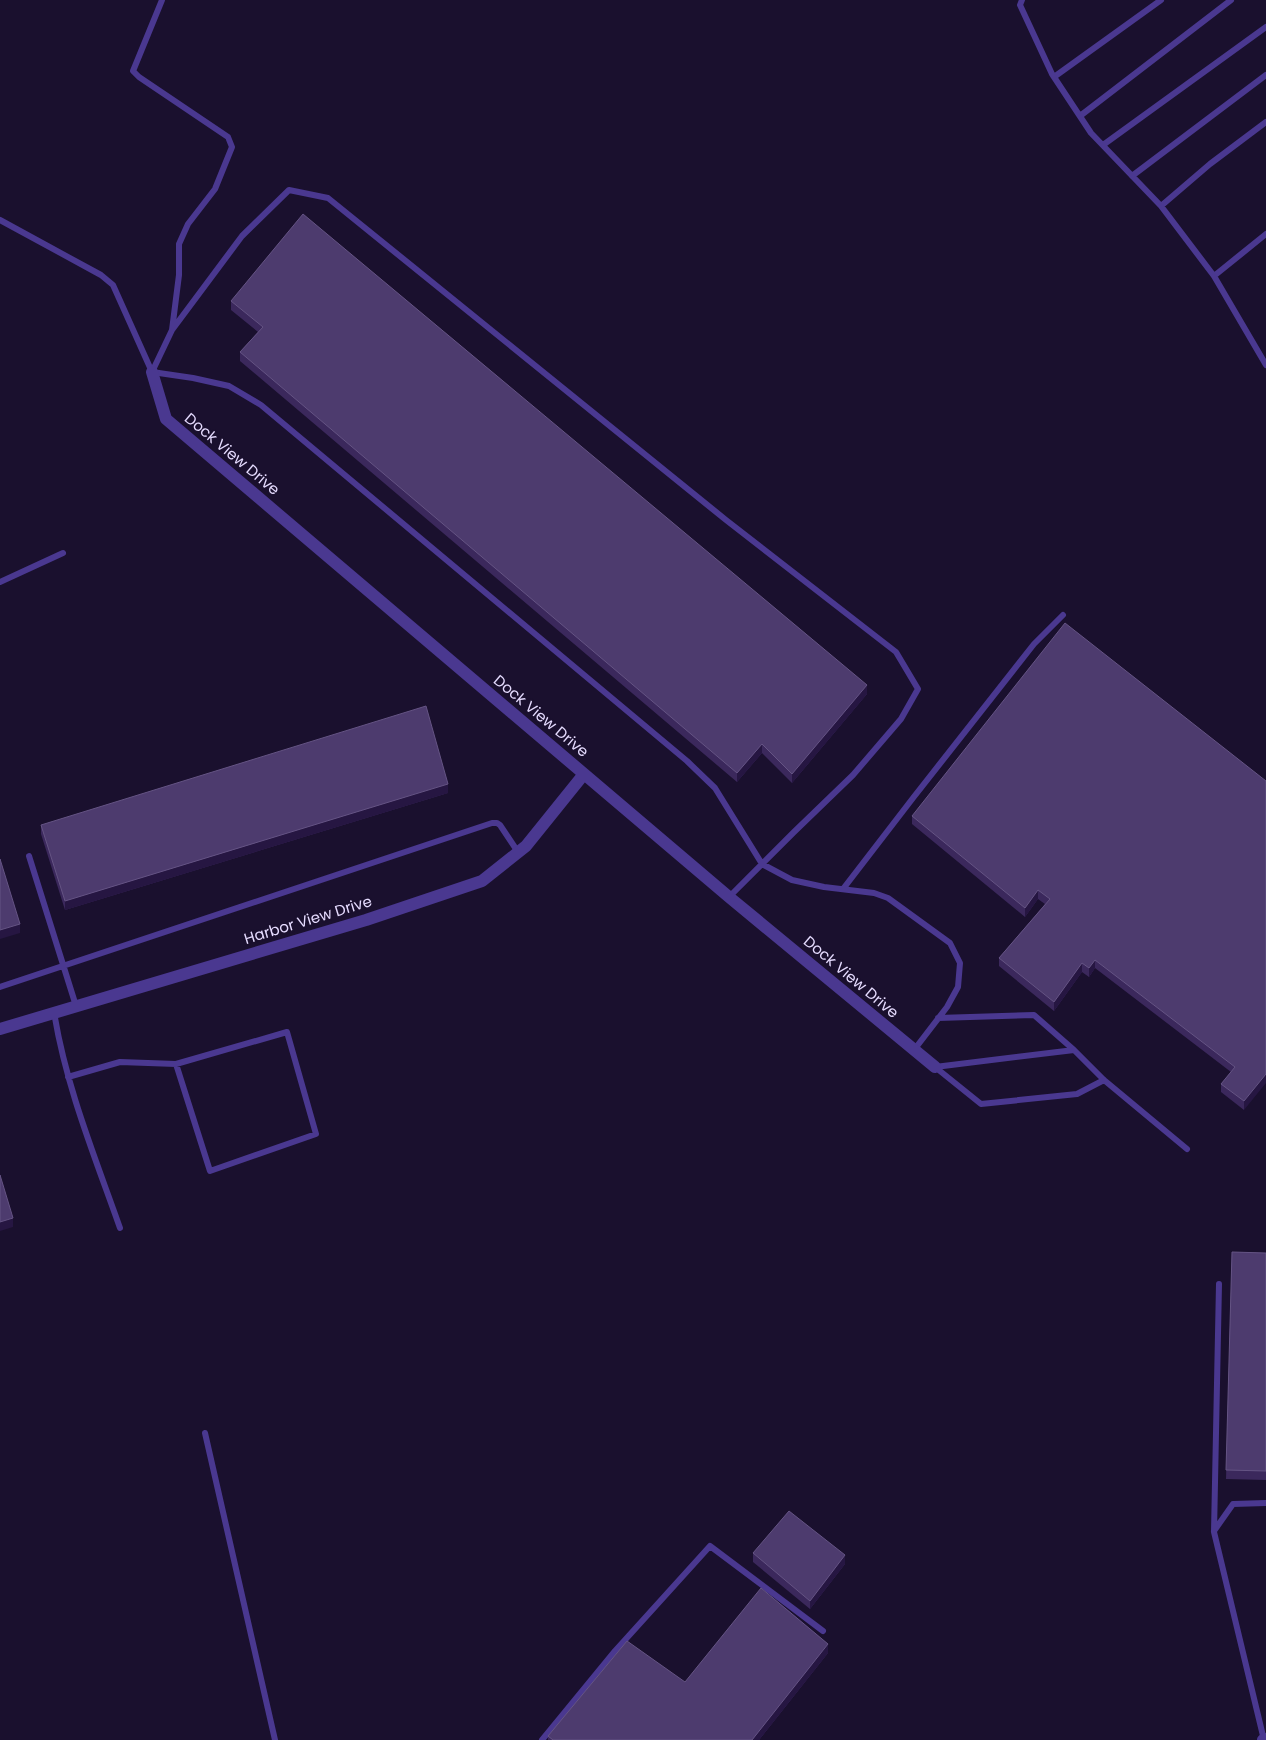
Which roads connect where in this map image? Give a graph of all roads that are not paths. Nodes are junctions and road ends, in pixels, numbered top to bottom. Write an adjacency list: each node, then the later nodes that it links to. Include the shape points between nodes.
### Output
1 (162, 0): 16 (lane, via 133,71 228,137 232,147 215,189 188,224 179,244 179,275)
2 (1022, 0): 7 (lane, via 1020,5)
3 (1161, 0): 7 (lane)
4 (1231, 0): 8 (lane)
5 (1266, 27): 10 (lane)
6 (1266, 75): 11 (lane)
7 (1054, 77): 8 (lane)
8 (1080, 116): 10 (lane)
9 (1266, 122): 12 (lane)
10 (1103, 145): 11 (lane)
11 (1132, 176): 12 (lane)
12 (1160, 206): 15 (lane)
13 (0, 220): 18 (lane, via 101,275 113,285)
14 (1266, 234): 15 (lane)
15 (1214, 276): 17 (lane)
16 (172, 330): 18 (lane); 25 (lane, via 242,236 289,190 328,198 726,520 896,652 918,689 901,718 853,776)
17 (1266, 364)
18 (152, 372): 22 (street, Dock View Drive, via 166,419); 25 (lane, via 229,386 261,405 687,761 715,788)
19 (63, 553): 20 (lane)
20 (0, 582)
21 (1063, 615): 26 (lane, via 1034,644)
22 (584, 774): 23 (street, Harbor View Drive); 27 (street, Dock View Drive)
23 (518, 852): 28 (lane, via 500,825 492,824); 30 (street, Harbor View Drive, via 482,880 416,904)
24 (29, 856): 28 (lane)
25 (762, 864): 26 (lane, via 792,880); 27 (lane)
26 (843, 889): 32 (lane, via 888,898 950,943 960,962 958,987)
27 (729, 896): 34 (street, Dock View Drive)
28 (63, 967): 29 (lane); 30 (lane)
29 (0, 987)
30 (76, 1006): 31 (street, Harbor View Drive)
31 (54, 1012): 33 (street, Harbor View Drive); 38 (lane)
32 (938, 1018): 34 (lane); 35 (lane, via 1034,1016)
33 (0, 1029)
34 (913, 1050): 37 (street, Dock View Drive)
35 (1074, 1050): 37 (lane); 39 (lane)
36 (176, 1064): 36 (lane, via 287,1032 316,1134 210,1171); 38 (lane, via 120,1062)
37 (934, 1066): 39 (lane, via 981,1104 1077,1094)
38 (68, 1077): 41 (lane)
39 (1104, 1080): 40 (lane)
40 (1187, 1149)
41 (120, 1228)
42 (1219, 1284): 45 (lane)
43 (205, 1433): 47 (lane)
44 (1266, 1503): 45 (lane, via 1233,1504)
45 (1214, 1532): 49 (lane)
46 (823, 1631): 48 (lane, via 710,1546 615,1651)
47 (275, 1740)
48 (542, 1740)
49 (1265, 1740)

